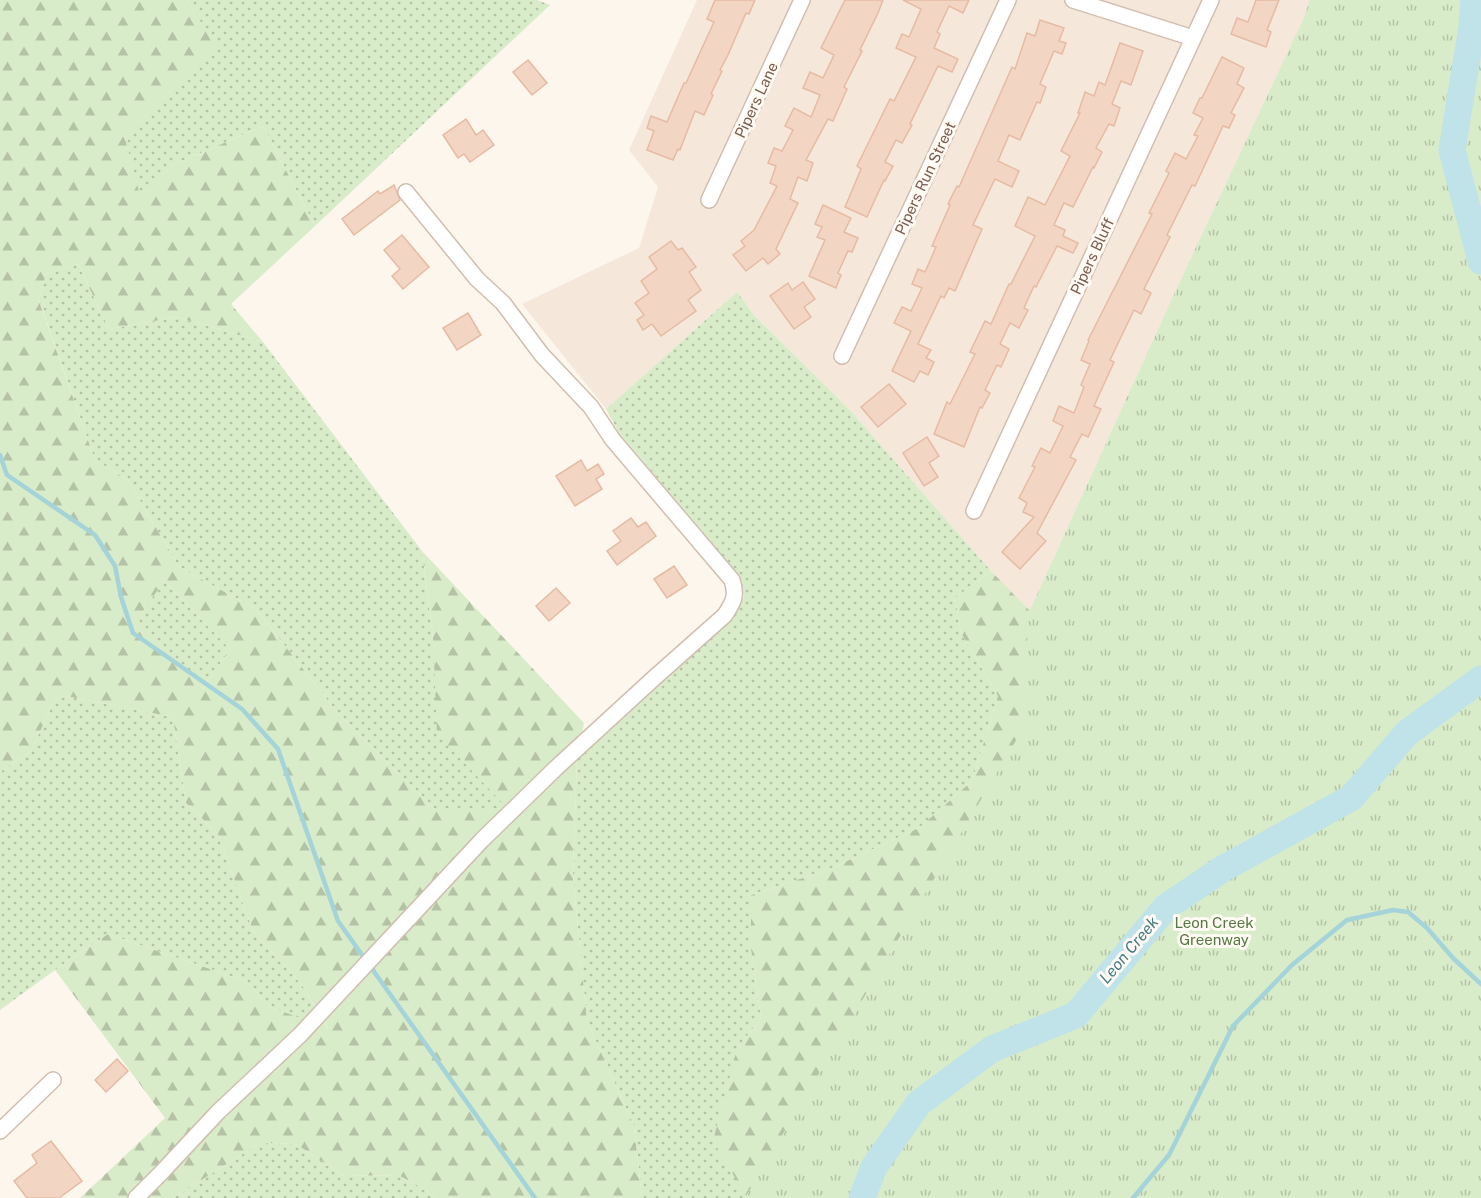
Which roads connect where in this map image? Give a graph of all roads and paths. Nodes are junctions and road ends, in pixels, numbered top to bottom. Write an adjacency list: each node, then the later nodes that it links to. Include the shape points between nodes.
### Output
1 (802, 0): 7 (street, Pipers Lane)
2 (1008, 0): 8 (street, Pipers Run Street)
3 (1073, 0): 5 (street)
4 (1211, 0): 5 (street, Pipers Bluff)
5 (1193, 38): 9 (street, Pipers Bluff)
6 (406, 192): 12 (street, via 477,279 503,303 542,355 591,407 613,440 732,580 735,595 725,615 482,840 300,1035 218,1112)
7 (710, 200)
8 (842, 356)
9 (974, 511)
10 (53, 1080): 11 (street)
11 (0, 1131)
12 (136, 1198)

